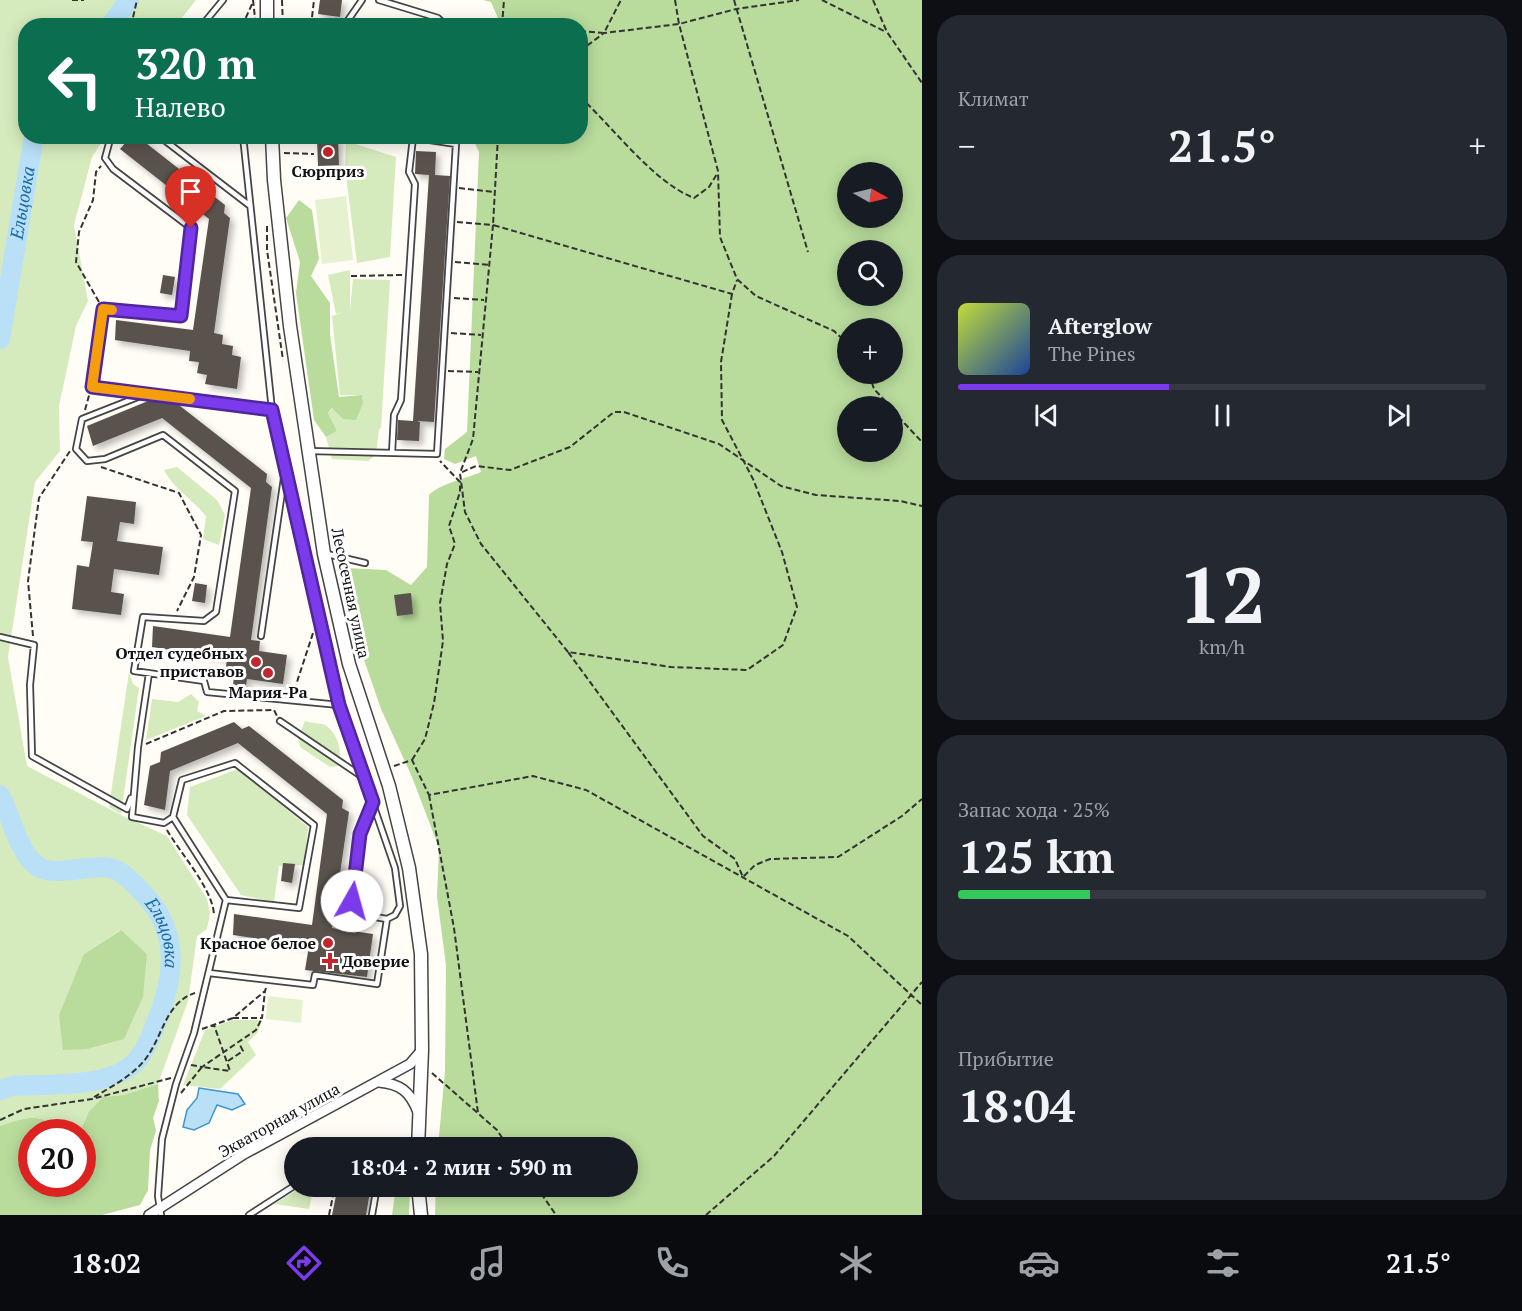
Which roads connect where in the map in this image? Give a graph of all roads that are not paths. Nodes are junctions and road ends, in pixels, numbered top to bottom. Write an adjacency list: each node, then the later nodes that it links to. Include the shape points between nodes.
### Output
1 (223, 0): 5 (lane)
2 (267, 0): 6 (street)
3 (362, 0): 7 (lane)
4 (379, 0): 8 (lane)
5 (208, 18)
6 (267, 18)
7 (350, 18)
8 (438, 18)
9 (109, 144): 16 (lane, via 105,158 113,169 191,228 181,316 103,309 92,387)
10 (169, 144): 15 (lane)
11 (244, 144): 15 (lane)
12 (273, 144): 18 (street, Лесосечная улица, via 290,326)
13 (412, 144): 19 (lane, via 409,172 415,184 401,400 394,415)
14 (456, 144): 19 (lane, via 437,454)
15 (249, 205): 17 (lane)
16 (148, 393): 17 (lane); 25 (lane, via 82,419 76,449 87,461 105,459 163,435 235,491 216,612 204,621 143,617 134,671)
17 (272, 410): 20 (lane)
18 (308, 450): 19 (lane); 21 (street, Лесосечная улица)
19 (392, 453)
20 (285, 469): 23 (lane); 26 (lane)
21 (324, 554): 22 (lane); 35 (street, Лесосечная улица, via 349,664 384,769 409,868 421,954)
22 (365, 563)
23 (261, 636)
24 (0, 637): 29 (lane, via 33,645 32,756 127,809)
25 (149, 673): 26 (lane, via 204,681 207,692); 29 (lane)
26 (339, 705): 28 (lane)
27 (280, 721): 28 (lane)
28 (364, 778): 30 (lane)
29 (133, 793): 31 (lane, via 132,817 164,823)
30 (373, 802): 33 (lane, via 395,868 400,906); 33 (lane, via 360,834 352,901 362,915)
31 (173, 817): 32 (lane); 32 (lane, via 182,780 235,763 314,825 299,908)
32 (226, 900): 34 (lane)
33 (387, 920): 34 (lane, via 377,984 315,975 313,986)
34 (209, 973): 42 (lane, via 162,1139)
35 (422, 1050): 36 (street, Экваторная улица, via 410,1064); 37 (street, Лесосечная улица)
36 (378, 1082): 37 (street, via 406,1090); 42 (street, Экваторная улица, via 244,1154)
37 (419, 1116): 38 (street, Лесосечная улица)
38 (418, 1137)
39 (284, 1192): 44 (lane)
40 (375, 1197): 45 (lane)
41 (419, 1197): 46 (street)
42 (160, 1212): 43 (street, Экваторная улица)
43 (149, 1215)
44 (249, 1215)
45 (372, 1215)
46 (421, 1215)

